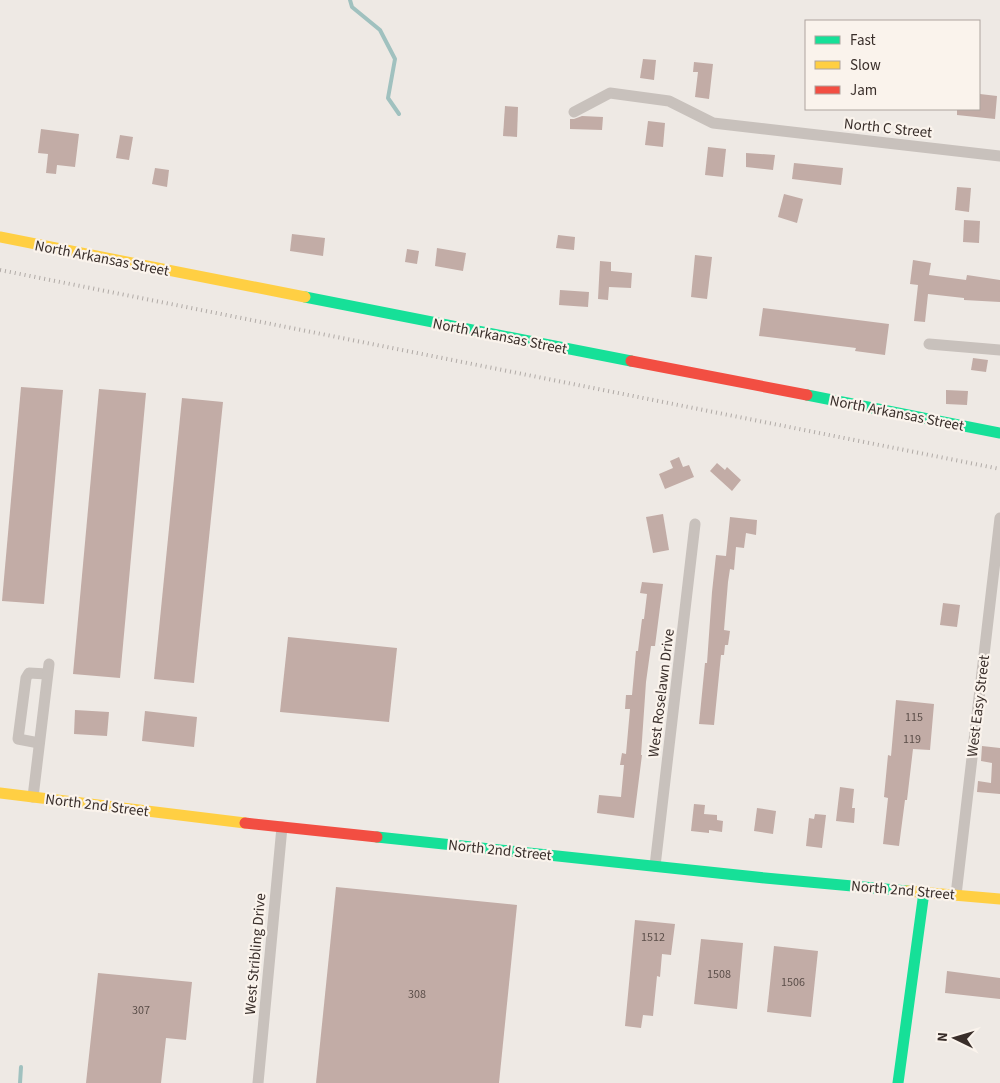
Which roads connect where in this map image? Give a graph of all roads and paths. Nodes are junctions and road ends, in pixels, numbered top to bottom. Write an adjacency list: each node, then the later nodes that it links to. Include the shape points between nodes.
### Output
1 (574, 112): 2 (street, North C Street, via 610,93 669,101 713,123)
2 (1000, 156)
3 (0, 237): 6 (street, North Arkansas Street)
4 (929, 344): 5 (street)
5 (1000, 350)
6 (1000, 433)
7 (1000, 518): 15 (street, West Easy Street)
8 (695, 524): 13 (street, West Roselawn Drive)
9 (39, 743): 9 (street, via 48,669 28,673 18,739); 11 (street)
10 (0, 793): 11 (street, North 2nd Street)
11 (33, 797): 12 (street, North 2nd Street)
12 (282, 828): 13 (street, North 2nd Street); 17 (street, West Stribling Drive)
13 (655, 866): 14 (street, North 2nd Street)
14 (924, 892): 15 (street, North 2nd Street); 18 (street)
15 (956, 895): 16 (street, North 2nd Street)
16 (1000, 899)
17 (258, 1083)
18 (898, 1083)

